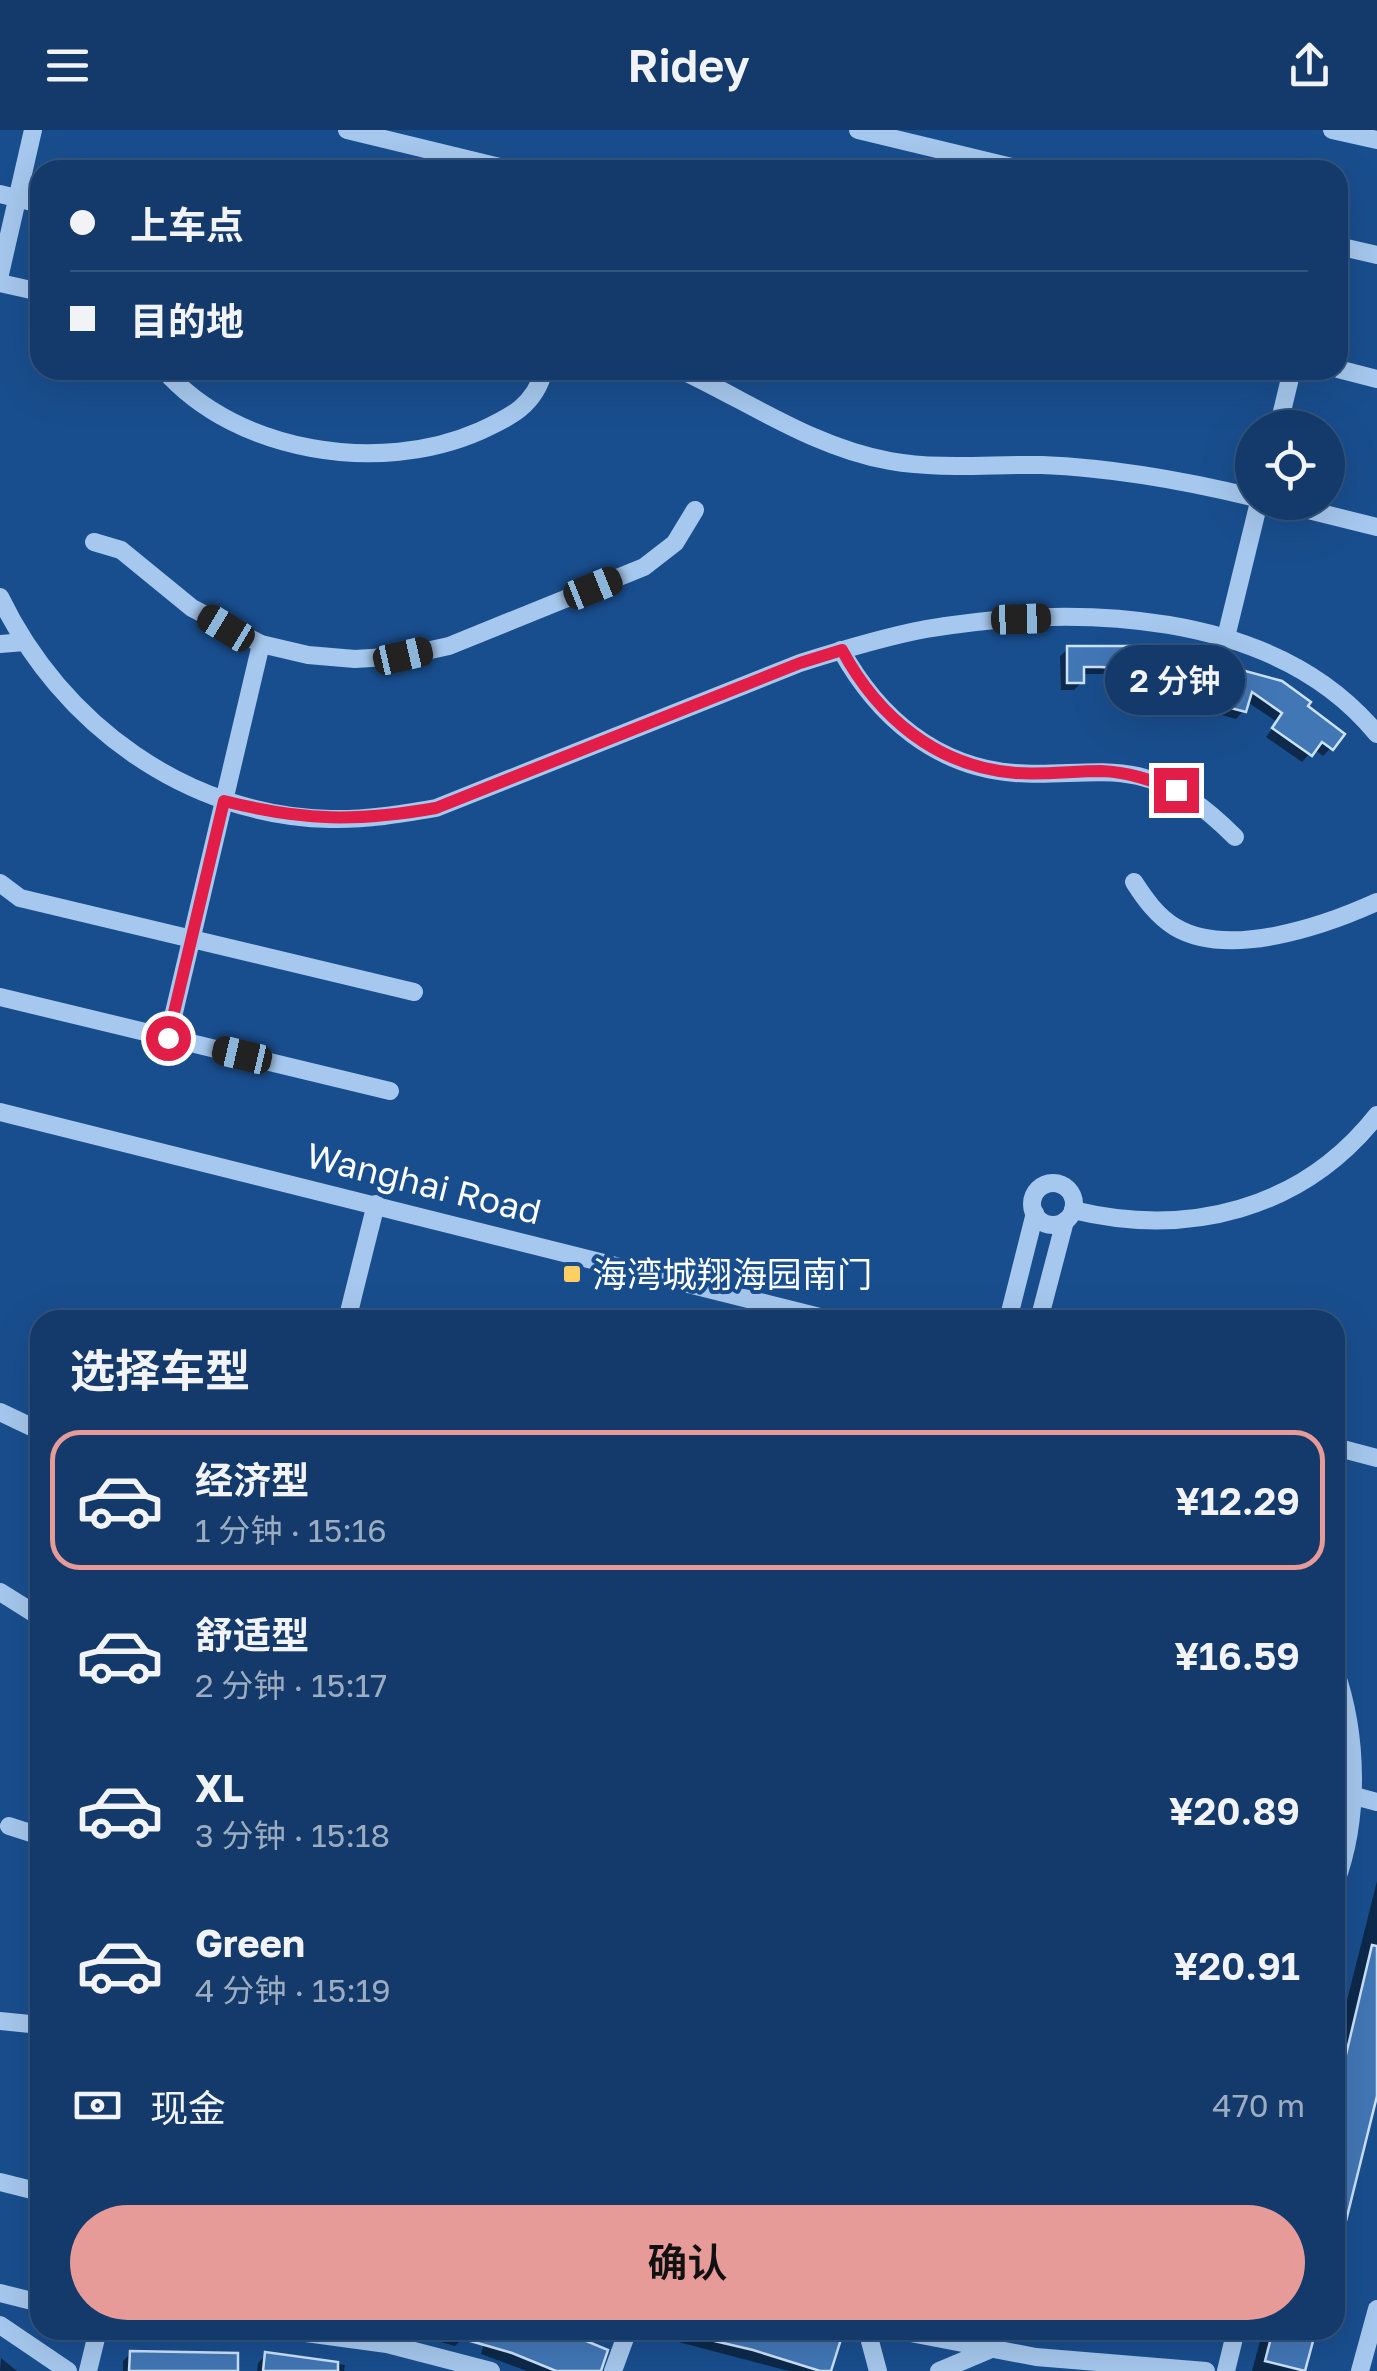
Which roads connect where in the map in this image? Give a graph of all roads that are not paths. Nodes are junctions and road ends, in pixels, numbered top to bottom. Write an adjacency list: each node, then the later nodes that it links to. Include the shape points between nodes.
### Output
1 (34, 130): 9 (street)
2 (346, 130): 7 (street)
3 (858, 130): 5 (street)
4 (1332, 130): 6 (street)
5 (920, 137): 8 (street)
6 (1377, 140)
7 (470, 160)
8 (992, 160)
9 (9, 196): 12 (street)
10 (1348, 249): 11 (street)
11 (1377, 256)
12 (0, 274)
13 (0, 283): 14 (street)
14 (30, 290)
15 (1348, 372): 16 (street)
16 (1377, 379)
17 (174, 380): 18 (street, via 254,431 338,452 382,453 426,448 512,417)
18 (540, 380)
19 (702, 380): 22 (street, via 797,430 888,461 1088,467)
20 (1290, 380): 21 (street)
21 (1282, 410)
22 (1235, 493)
23 (695, 510): 32 (street, via 675,543 644,567 449,646 355,659)
24 (1345, 519): 26 (street)
25 (1255, 520): 29 (street)
26 (1377, 527)
27 (94, 542): 32 (street, via 121,550 192,608)
28 (0, 597): 30 (street)
29 (1226, 637): 33 (street, via 1053,618 924,630); 34 (street, via 1302,670)
30 (25, 642): 31 (street); 35 (street, via 68,700 114,742 166,776)
31 (0, 644)
32 (262, 644): 35 (street)
33 (842, 650): 35 (street, via 436,808 330,820); 36 (street, via 888,715 954,758 1016,773 1140,776 1208,810)
34 (1377, 734)
35 (224, 801): 40 (street)
36 (1235, 837)
37 (1134, 882): 39 (street, via 1176,927 1237,941)
38 (0, 883): 40 (street, via 20,898)
39 (1377, 902)
40 (192, 939): 41 (street); 43 (street)
41 (414, 992)
42 (0, 997): 43 (street)
43 (168, 1038): 44 (street)
44 (390, 1091)
45 (0, 1112): 47 (street, Wanghai Road)
46 (1377, 1115): 49 (street, via 1339,1155 1252,1206 1152,1222)
47 (376, 1204): 50 (street); 51 (street, Wanghai Road)
48 (1035, 1213): 49 (street, via 1045,1222); 49 (street, via 1035,1194 1052,1183 1070,1191); 52 (street)
49 (1069, 1216): 53 (street)
50 (352, 1310)
51 (793, 1310)
52 (1011, 1310)
53 (1042, 1310)
54 (0, 1412): 55 (street)
55 (30, 1426)
56 (1345, 1450): 57 (street)
57 (1377, 1458)
58 (0, 1592): 59 (street)
59 (30, 1611)
60 (1345, 1702): 61 (street)
61 (1351, 1795): 62 (street); 65 (street)
62 (1377, 1802)
63 (10, 1826): 64 (street)
64 (30, 1833)
65 (1345, 1846)
66 (0, 2021): 67 (street)
67 (30, 2024)
68 (0, 2182): 69 (street)
69 (30, 2190)
70 (0, 2293): 71 (street)
71 (30, 2300)
72 (1377, 2310): 90 (street)
73 (0, 2325): 82 (street)
74 (96, 2340): 83 (street)
75 (358, 2340): 84 (street)
76 (624, 2340): 85 (street)
77 (870, 2340): 86 (street)
78 (942, 2340): 80 (street)
79 (1234, 2340): 89 (street)
80 (989, 2350): 81 (street); 87 (street)
81 (1129, 2368): 88 (street)
82 (68, 2371)
83 (88, 2371)
84 (490, 2371)
85 (612, 2371)
86 (878, 2371)
87 (939, 2371)
88 (1206, 2371)
89 (1226, 2371)
90 (1360, 2371)

